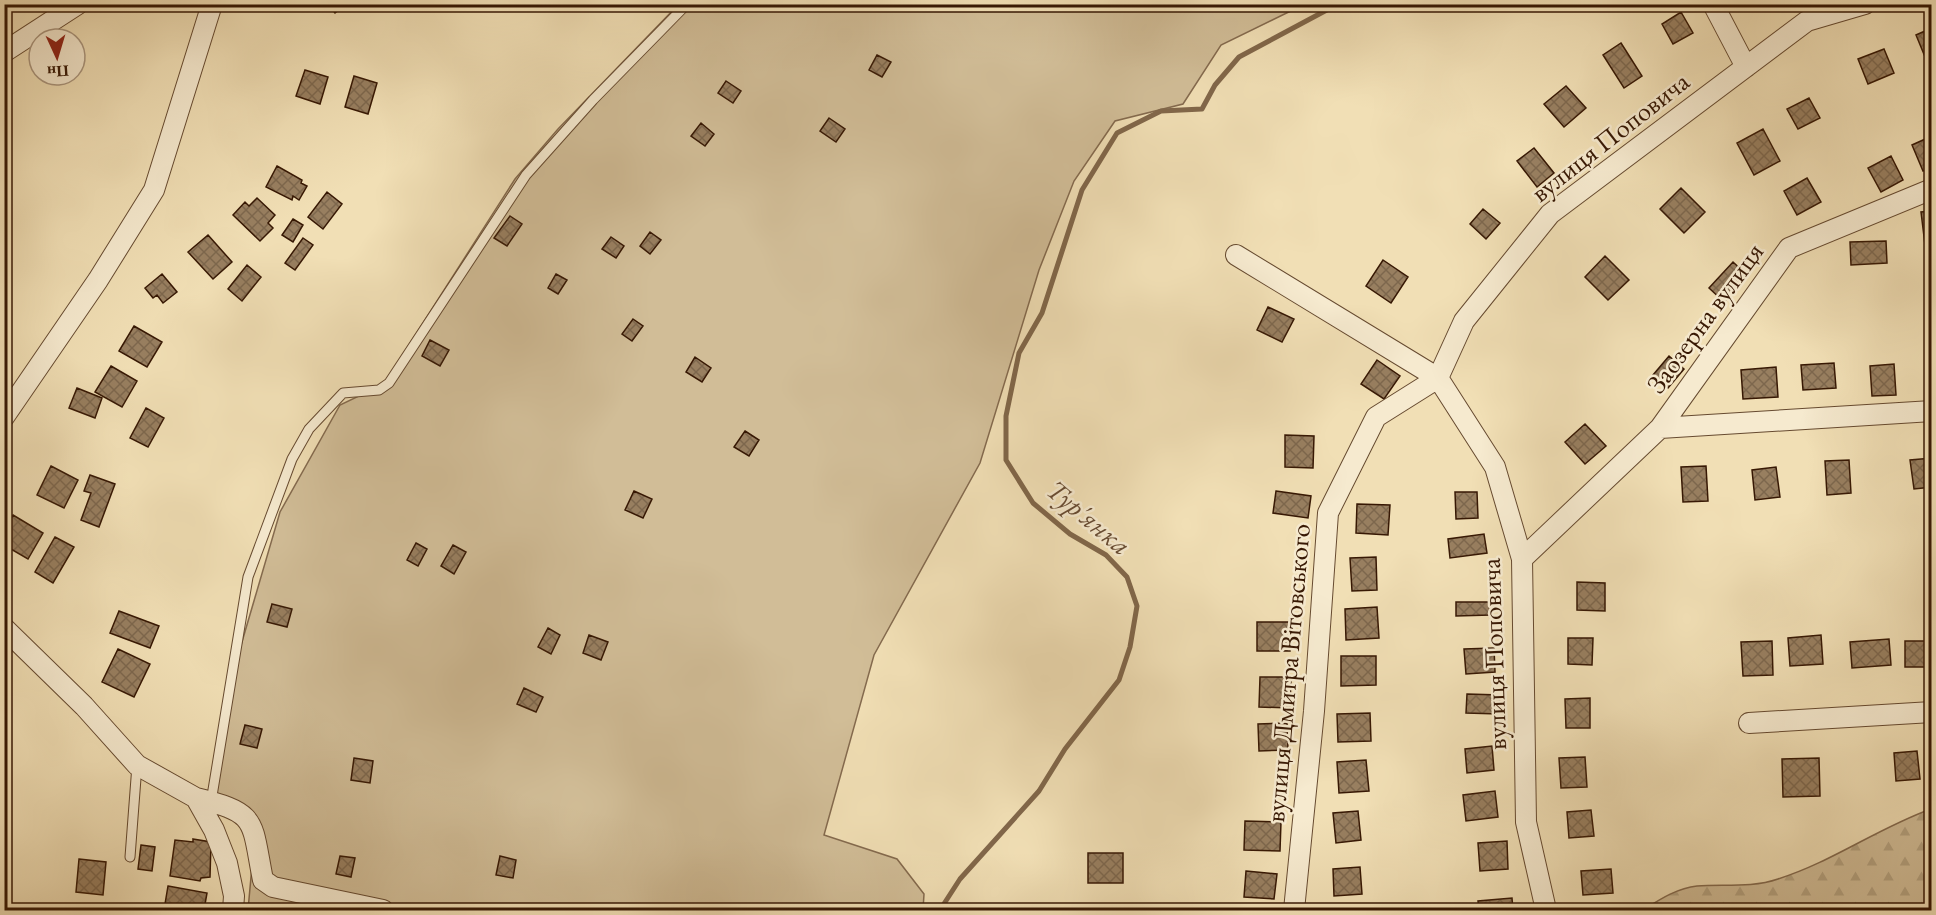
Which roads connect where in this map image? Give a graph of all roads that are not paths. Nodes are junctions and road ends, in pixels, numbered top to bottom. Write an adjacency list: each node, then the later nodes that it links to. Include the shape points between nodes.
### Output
1 (78, 4): 6 (street)
2 (212, 4): 12 (street, via 154,190)
3 (687, 4): 19 (lane, via 526,175 389,383 379,390 343,393 309,429 292,459 248,577)
4 (1713, 4): 7 (street)
5 (1865, 4): 7 (street, вулиця Поповича, via 1807,21)
6 (4, 52)
7 (1746, 67): 10 (street, вулиця Поповича, via 1550,214 1464,321)
8 (1932, 189): 13 (street, Заозерна вулиця, via 1789,248)
9 (1236, 255): 10 (street, вулиця Поповича)
10 (1438, 378): 14 (street, вулиця Поповича, via 1495,467); 23 (street, вулиця Дмитра Вітовського, via 1376,417 1328,513)
11 (1932, 411): 13 (street)
12 (4, 417)
13 (1660, 428): 14 (street, Заозерна вулиця)
14 (1522, 559): 24 (street, вулиця Поповича, via 1526,822)
15 (4, 628): 18 (street, via 84,706)
16 (1932, 712): 17 (street)
17 (1749, 723)
18 (137, 765): 19 (street); 20 (lane)
19 (203, 800): 21 (street, via 227,863); 22 (street, via 231,806 247,816 263,879 273,887)
20 (130, 857)
21 (233, 910)
22 (383, 910)
23 (1294, 910)
24 (1546, 910)

